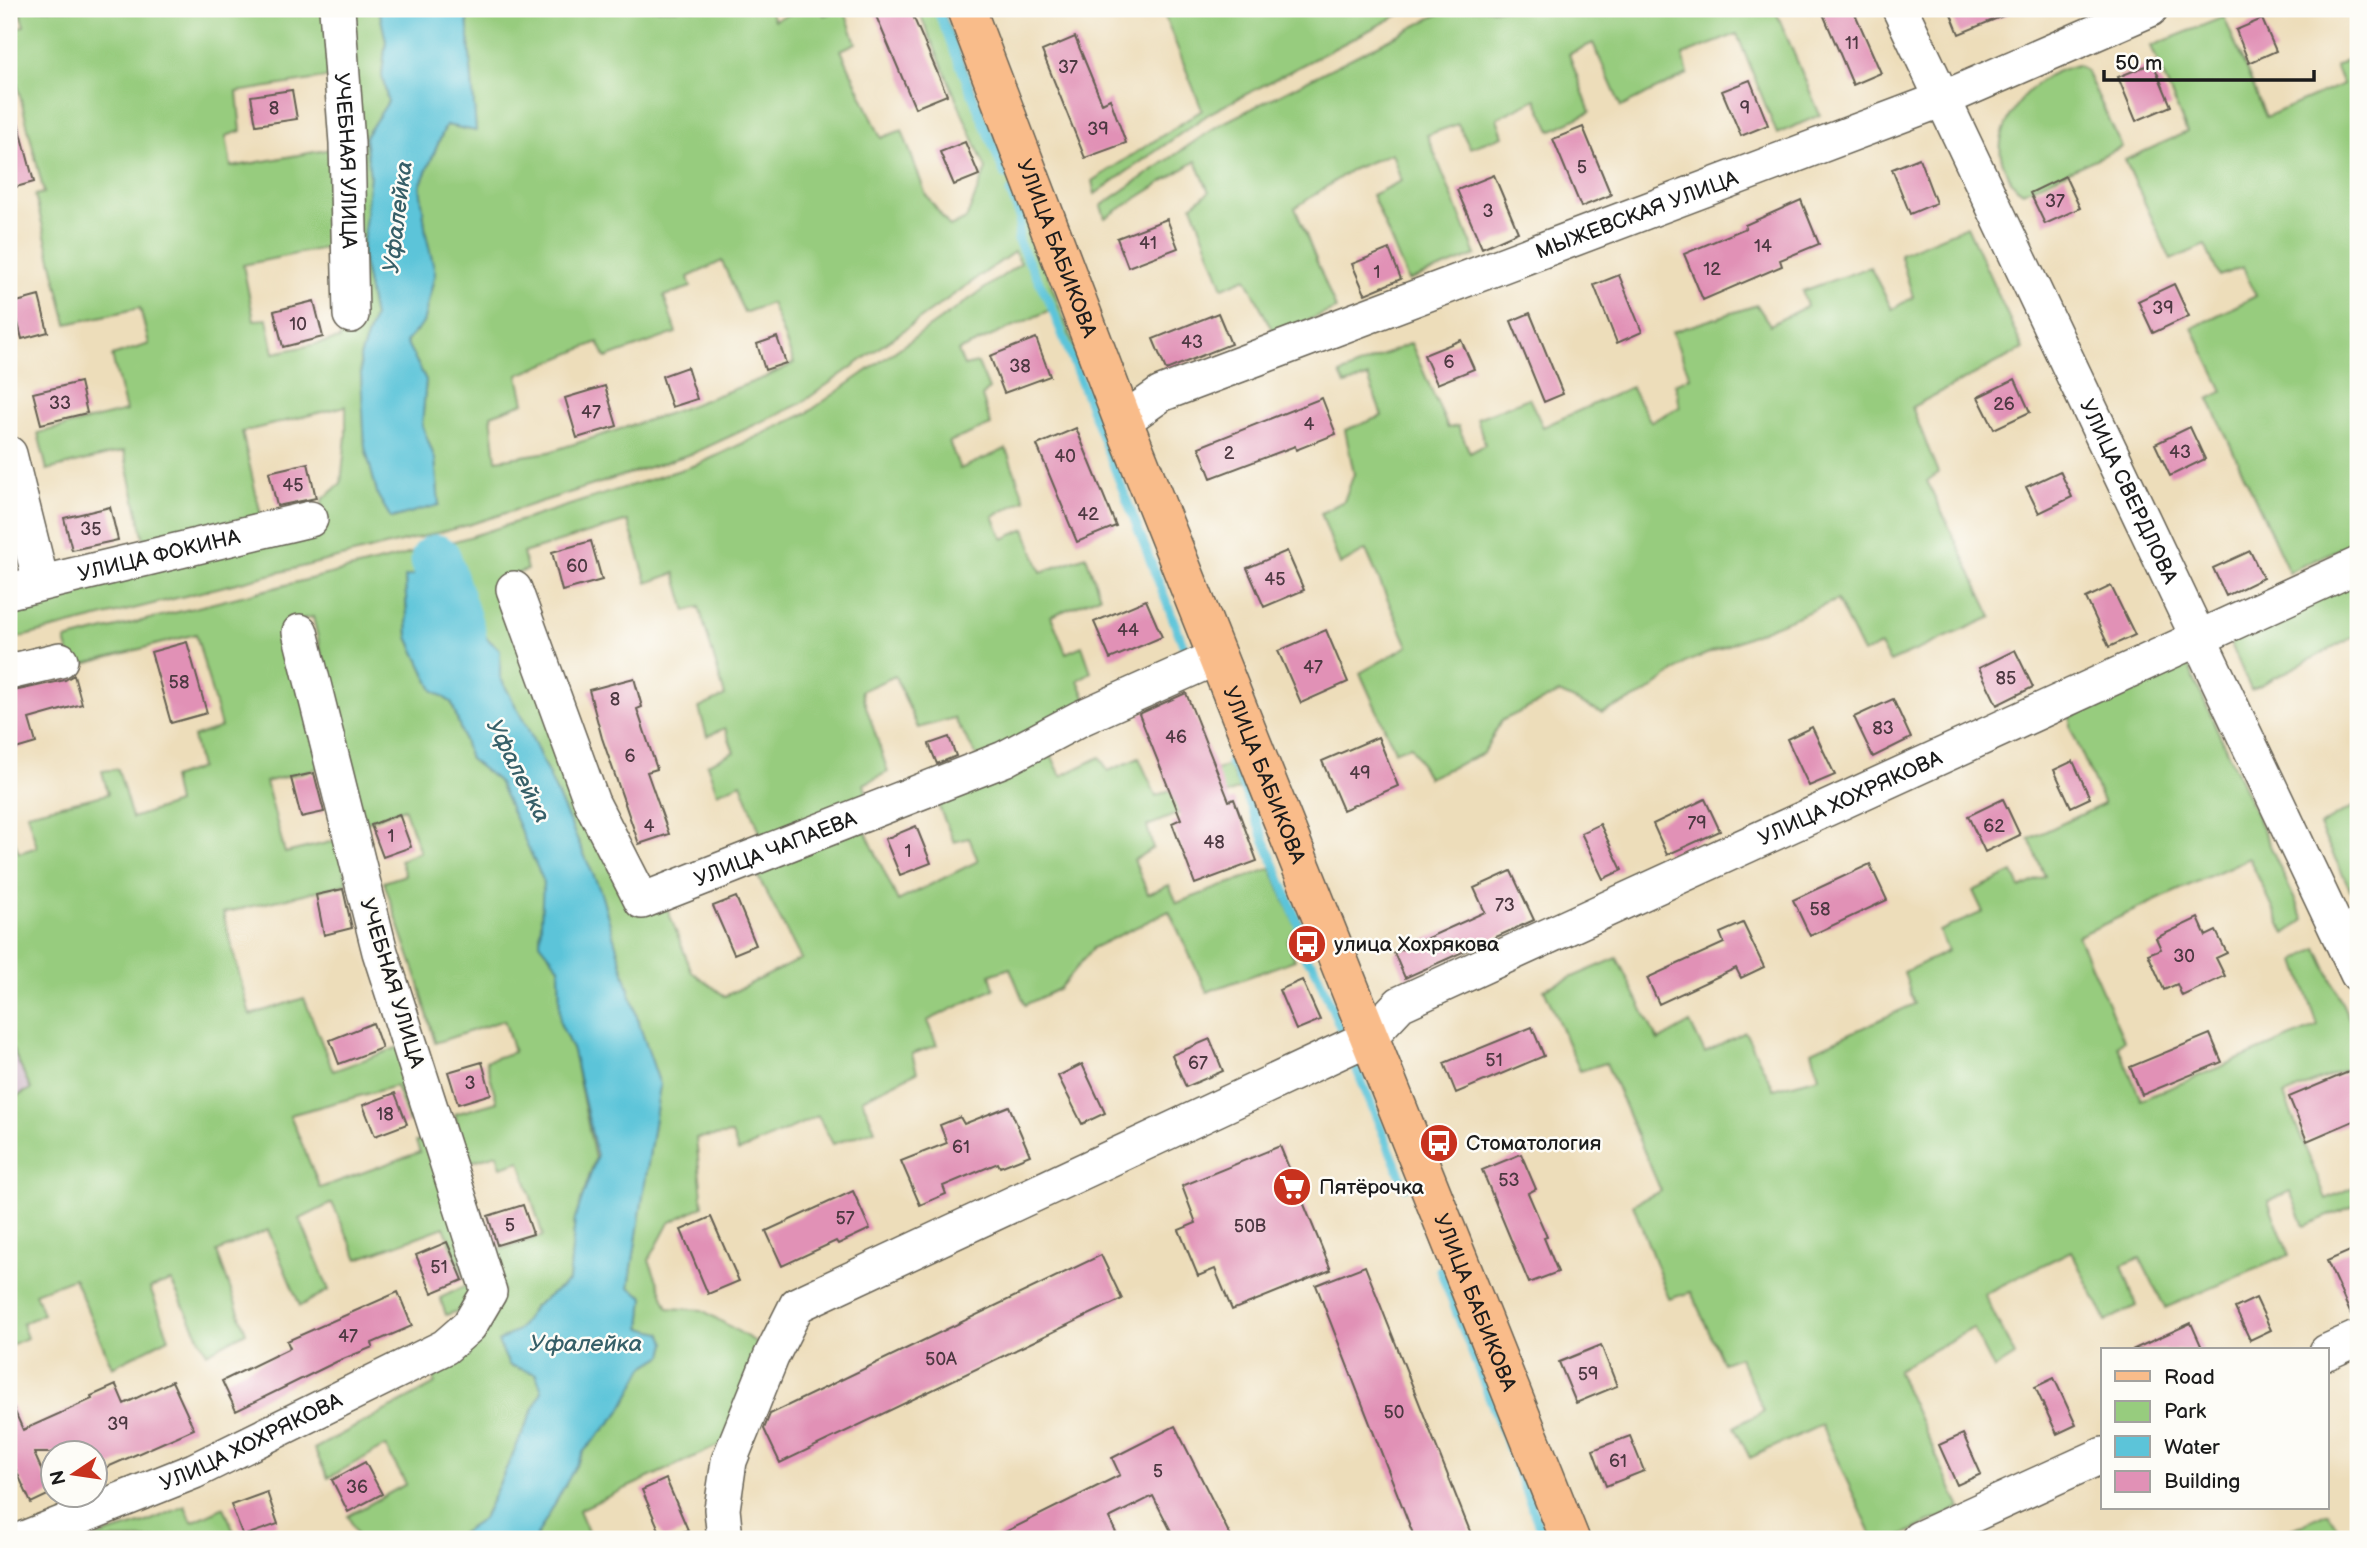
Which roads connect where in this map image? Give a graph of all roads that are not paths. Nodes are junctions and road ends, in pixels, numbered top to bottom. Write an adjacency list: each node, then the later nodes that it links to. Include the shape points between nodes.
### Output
1 (337, 9): 6 (street, УЧЕБНАЯ УЛИЦА, via 347,143)
2 (966, 9): 7 (main road, УЛИЦА БАБИКОВА)
3 (1900, 9): 5 (street, УЛИЦА СВЕРДЛОВА)
4 (2150, 9): 5 (street, МЫЖЕВСКАЯ УЛИЦА)
5 (1943, 99): 7 (street, МЫЖЕВСКАЯ УЛИЦА, via 1161,394); 14 (street, УЛИЦА СВЕРДЛОВА)
6 (351, 315)
7 (1123, 421): 15 (main road, УЛИЦА БАБИКОВА)
8 (9, 454): 11 (street)
9 (310, 519): 11 (street, УЛИЦА ФОКИНА)
10 (2358, 565): 14 (street, УЛИЦА ХОХРЯКОВА)
11 (25, 586)
12 (514, 589): 15 (street, УЛИЦА ЧАПАЕВА, via 592,803 642,901 1003,759)
13 (300, 632): 20 (street, УЧЕБНАЯ УЛИЦА, via 380,951 489,1292)
14 (2200, 638): 18 (street, УЛИЦА СВЕРДЛОВА); 19 (street, УЛИЦА ХОХРЯКОВА, via 1400,1004)
15 (1217, 657): 19 (main road, УЛИЦА БАБИКОВА)
16 (60, 660): 17 (street)
17 (9, 672)
18 (2358, 974)
19 (1368, 1038): 25 (street, УЛИЦА ХОХРЯКОВА, via 797,1305 729,1461 722,1509); 26 (main road, УЛИЦА БАБИКОВА)
20 (469, 1326): 24 (street, УЛИЦА ХОХРЯКОВА, via 445,1347 194,1471)
21 (2358, 1338): 22 (street)
22 (2328, 1352)
23 (2101, 1456): 27 (street)
24 (24, 1539)
25 (725, 1539)
26 (1570, 1539)
27 (1919, 1539)

